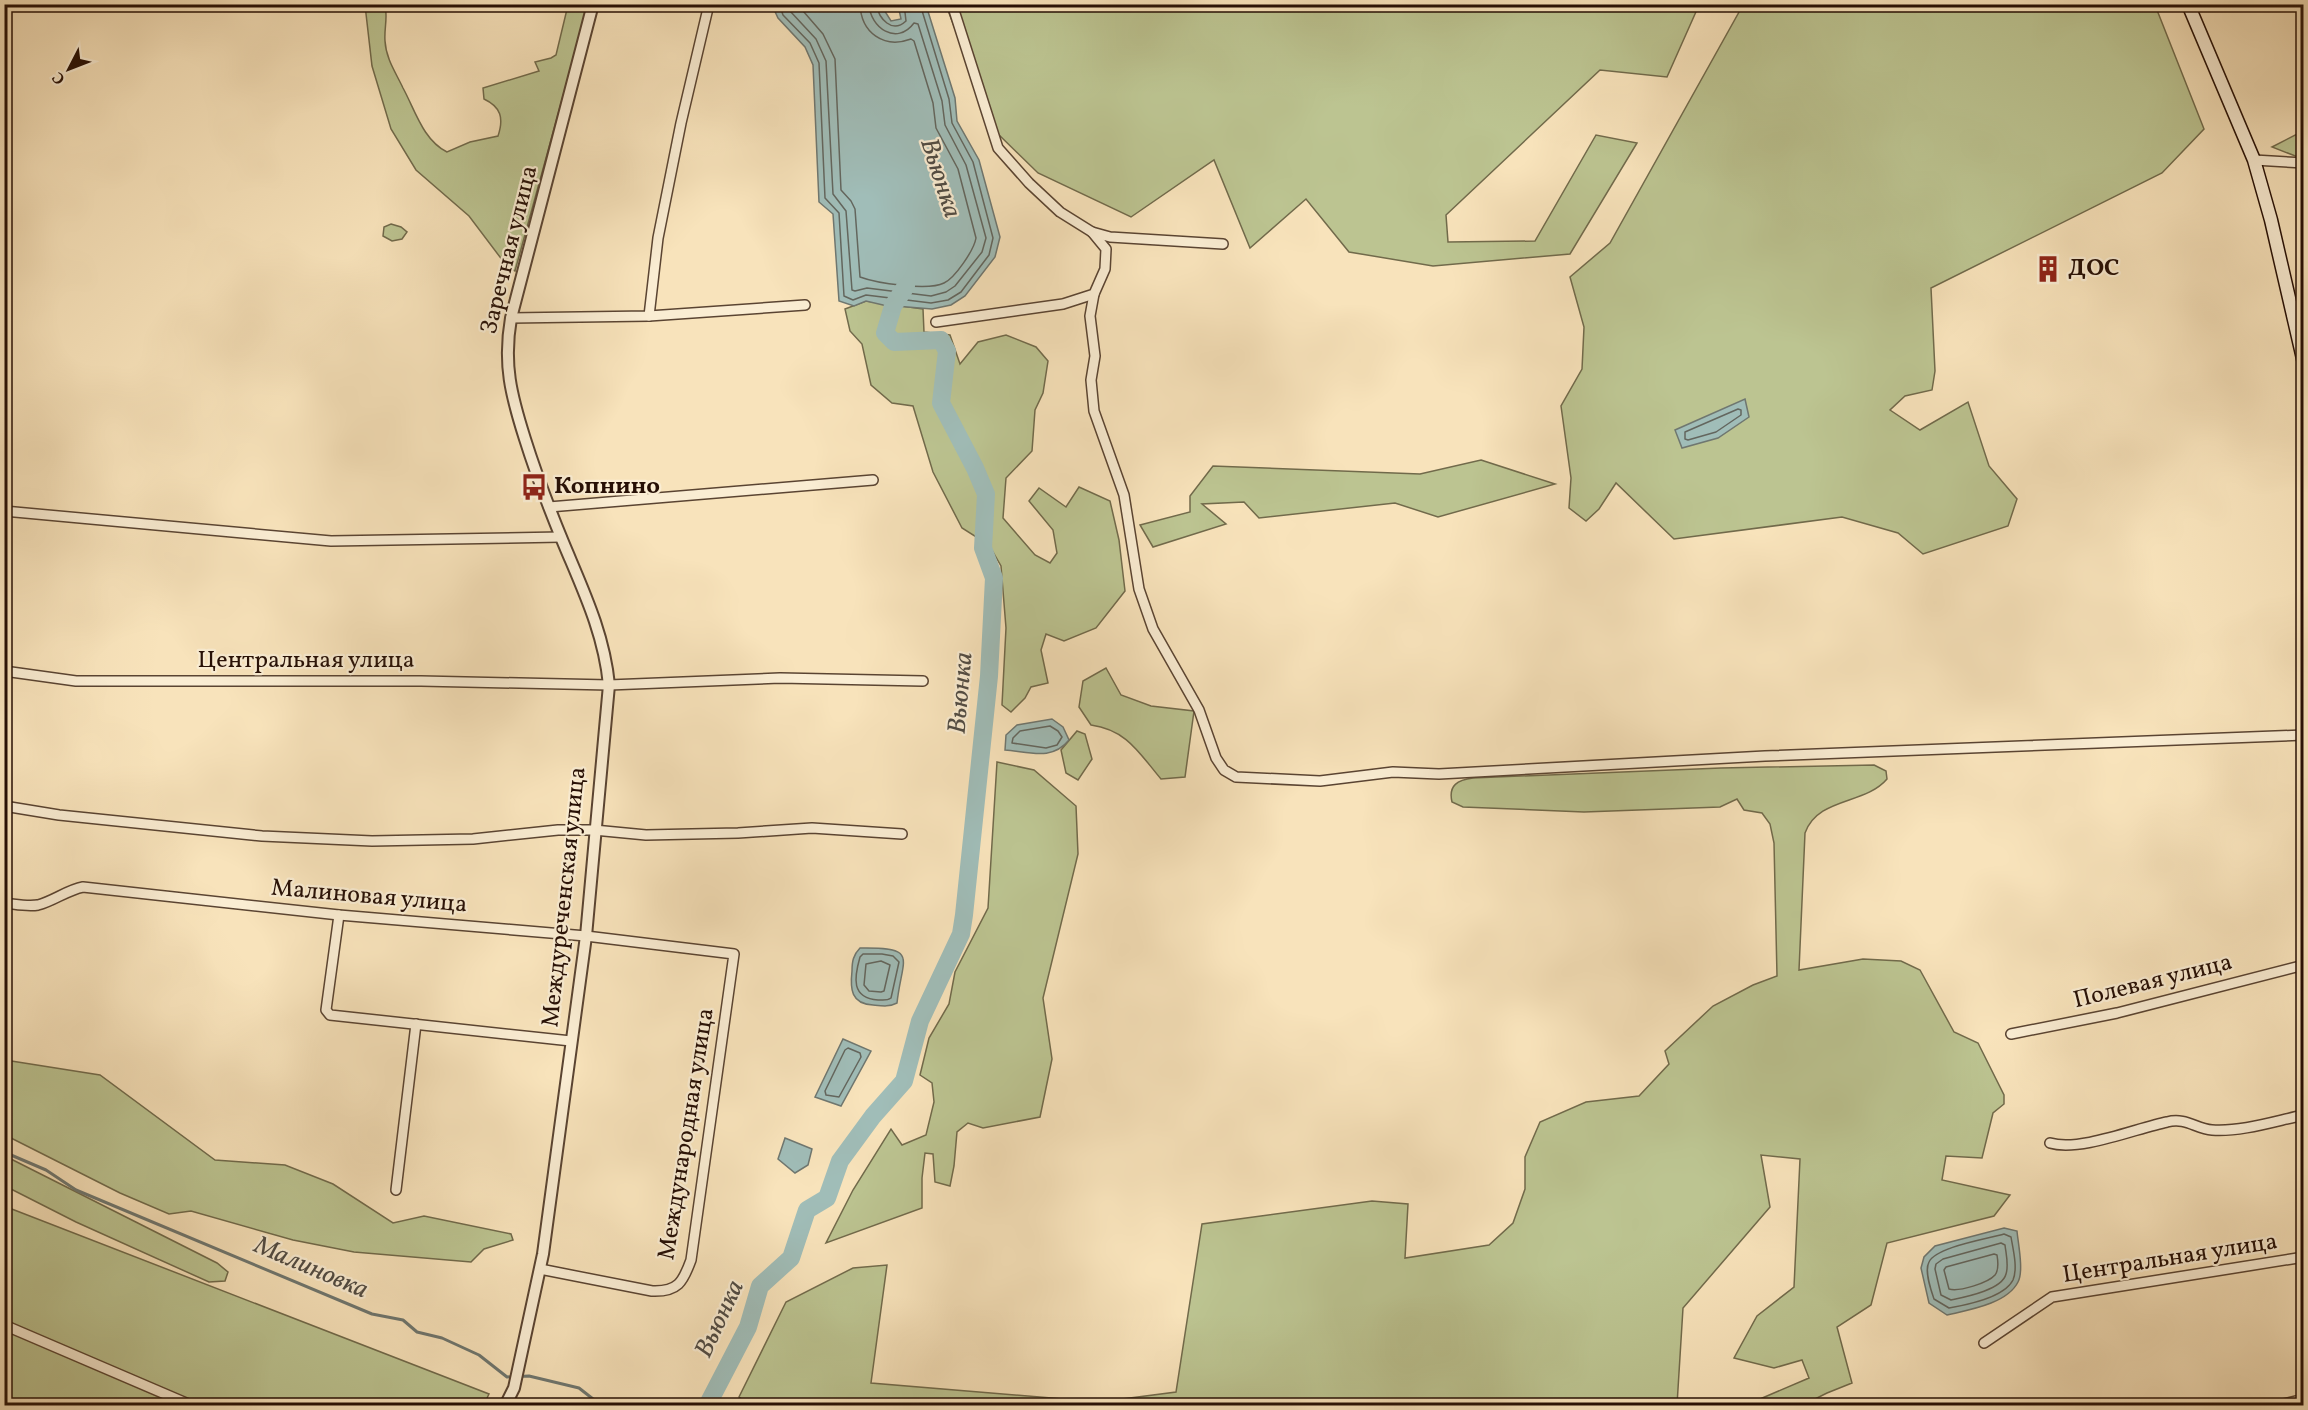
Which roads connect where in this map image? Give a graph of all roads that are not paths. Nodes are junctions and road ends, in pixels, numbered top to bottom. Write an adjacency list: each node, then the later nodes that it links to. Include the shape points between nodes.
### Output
1 (593, 4): 12 (street, Заречная улица)
2 (709, 4): 11 (street, via 658,237)
3 (952, 4): 7 (street, via 998,148 1060,212)
4 (2188, 4): 5 (main road)
5 (2254, 160): 6 (street); 14 (main road)
6 (2304, 163)
7 (1092, 232): 8 (street, via 1110,237); 9 (street, via 1106,249 1105,269)
8 (1223, 244)
9 (1094, 294): 13 (street, via 1063,304); 22 (street, via 1090,315 1095,356 1091,380 1094,411 1124,495 1138,589 1152,629 1199,710 1216,758 1224,770 1236,777 1320,781 1393,772 1439,774 1765,756)
10 (805, 305): 11 (street)
11 (649, 316): 12 (street)
12 (511, 318): 16 (street, Заречная улица, via 507,343 512,396)
13 (936, 322)
14 (2304, 363)
15 (873, 480): 16 (street)
16 (549, 507): 18 (street, Заречная улица)
17 (4, 511): 18 (street, via 331,541)
18 (561, 537): 21 (street, Междуреченская улица, via 598,628)
19 (4, 671): 21 (street, Центральная улица, via 76,681)
20 (923, 681): 21 (street, Центральная улица, via 780,678)
21 (609, 685): 24 (street, Междуреченская улица)
22 (2304, 735)
23 (4, 806): 24 (street, via 262,836 372,841 473,839)
24 (594, 830): 25 (street, via 646,835 812,828); 28 (street, Междуреченская улица)
25 (902, 834)
26 (4, 903): 27 (street, Малиновая улица, via 39,904 83,887)
27 (339, 915): 28 (street, Малиновая улица); 31 (street, via 326,1010 330,1015)
28 (586, 936): 29 (street, Малиновая улица); 33 (street, Междуреченская улица)
29 (734, 954): 38 (street, Международная улица, via 691,1260 684,1278 666,1292)
30 (2304, 965): 32 (street, Полевая улица, via 2117,1013)
31 (416, 1024): 33 (street); 36 (street)
32 (2011, 1034)
33 (571, 1041): 38 (street, Междуреченская улица)
34 (2304, 1115): 35 (street, via 2210,1130 2180,1120 2168,1121 2114,1138 2059,1146)
35 (2050, 1143)
36 (396, 1190)
37 (2304, 1257): 40 (street, Центральная улица, via 2052,1297)
38 (540, 1269): 43 (street, Междуреченская улица, via 514,1388)
39 (4, 1325): 42 (street)
40 (1984, 1343)
41 (2304, 1398): 44 (street)
42 (193, 1406)
43 (505, 1406)
44 (2275, 1406)

